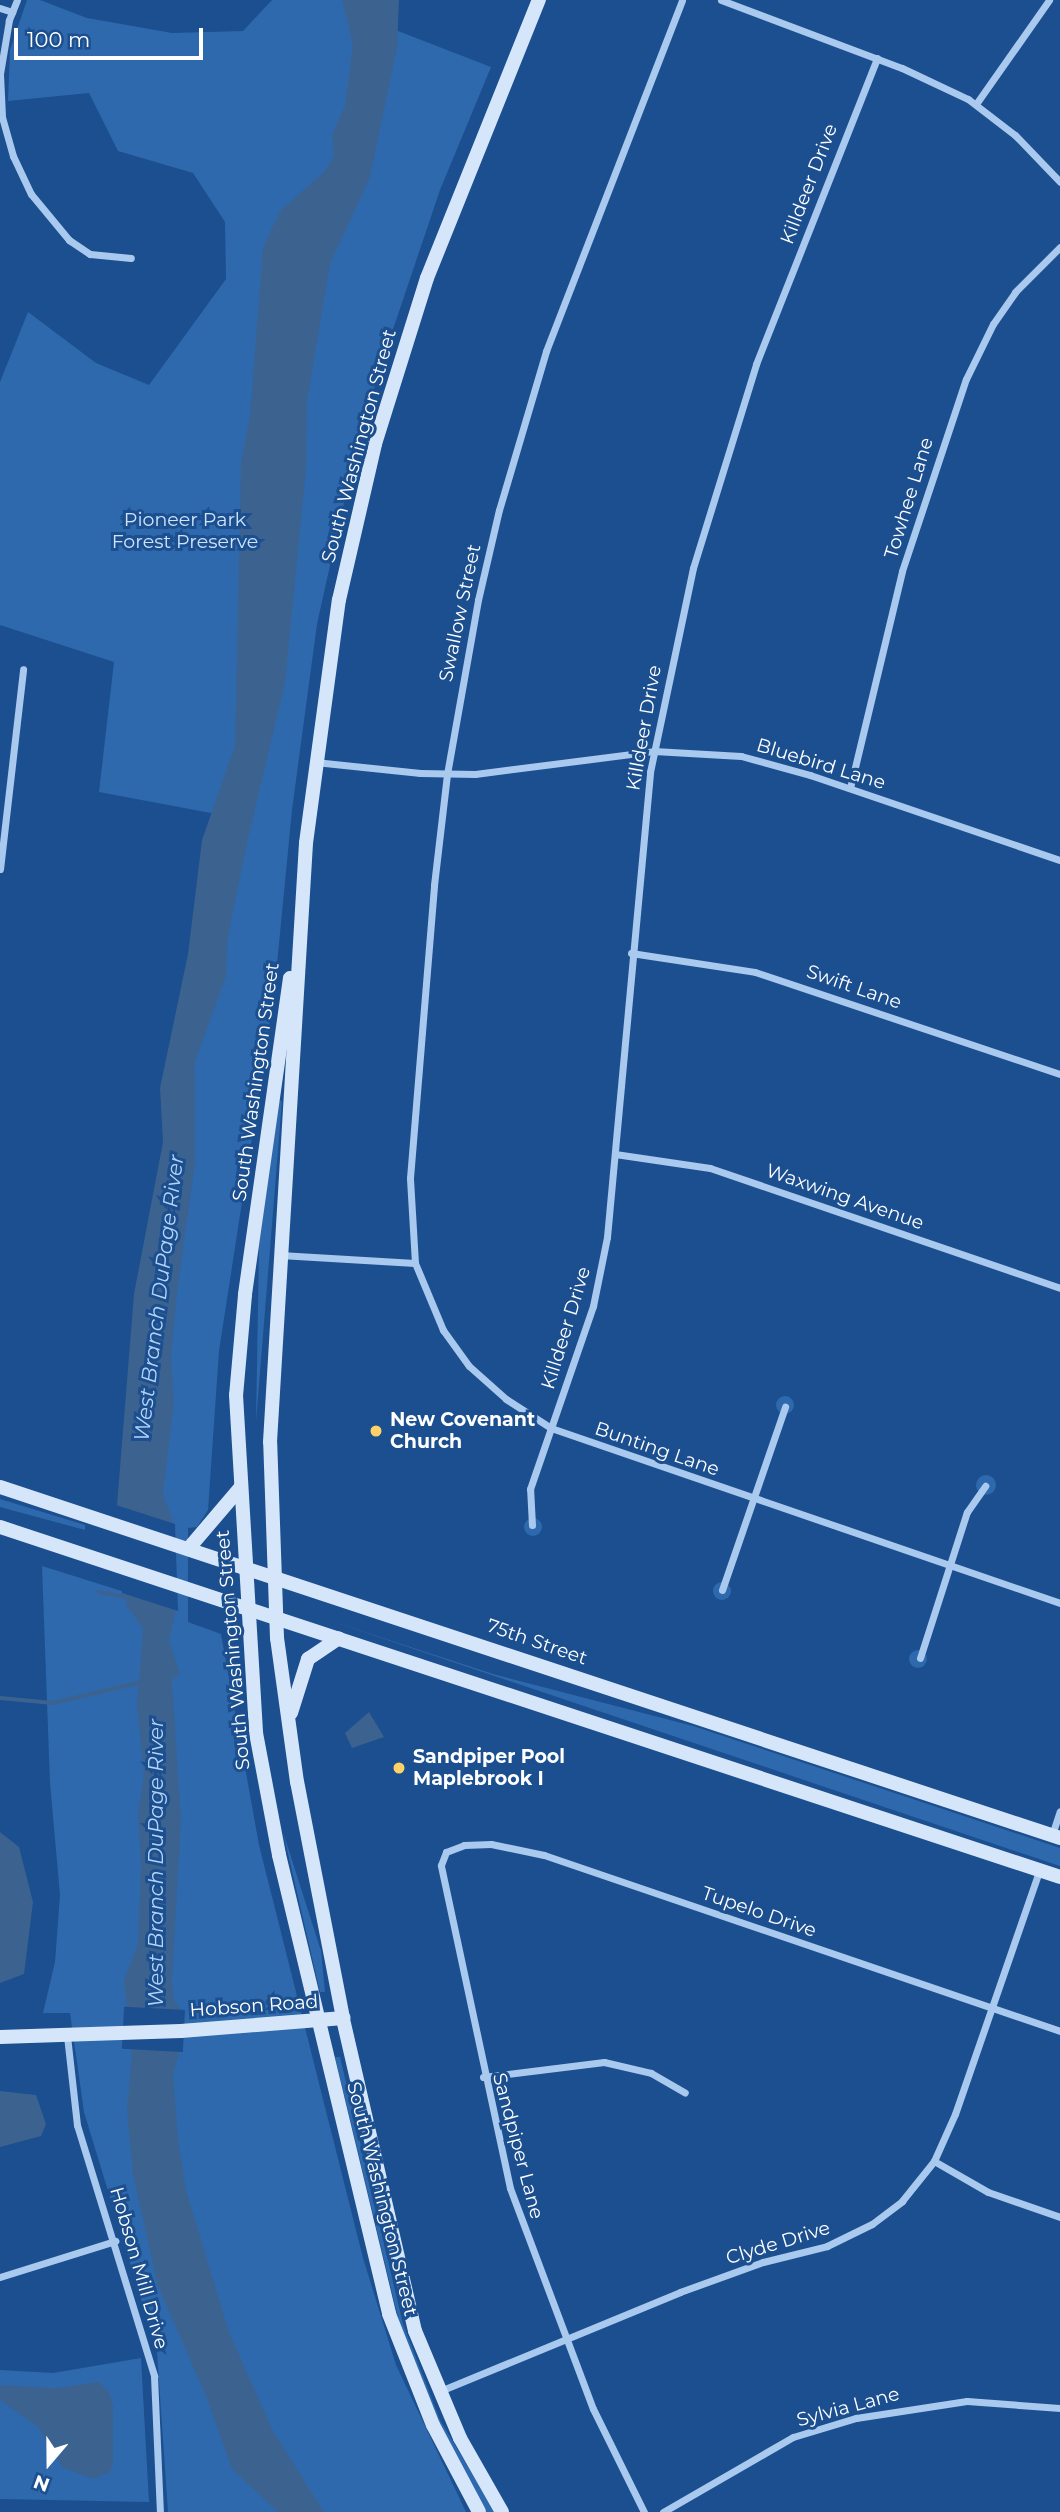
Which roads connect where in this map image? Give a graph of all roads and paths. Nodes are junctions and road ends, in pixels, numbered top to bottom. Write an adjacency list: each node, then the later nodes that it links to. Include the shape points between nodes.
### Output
1 (17, 0): 7 (street)
2 (539, 0): 15 (main road, South Washington Street, via 454,206 400,359 350,545)
3 (682, 0): 16 (street, Swallow Street, via 571,280 526,415 478,600)
4 (721, 0): 8 (street)
5 (1049, 0): 9 (street)
6 (0, 8): 7 (street)
7 (12, 12): 12 (street, via 1,60 0,94 5,132 25,184 49,220 81,250)
8 (877, 58): 9 (street); 14 (street, Killdeer Drive, via 734,427 693,568)
9 (976, 104): 10 (street, via 1015,135)
10 (1060, 182)
11 (1060, 247): 17 (street, Towhee Lane, via 1015,292 965,379 902,571)
12 (131, 258)
13 (23, 669): 18 (street)
14 (654, 751): 16 (street, Bluebird Lane); 17 (street, Bluebird Lane, via 741,757); 22 (street, Killdeer Drive)
15 (314, 761): 16 (street, Bluebird Lane); 21 (main road, South Washington Street)
16 (447, 774): 26 (street, Swallow Street, via 410,1178)
17 (850, 788): 19 (street, Bluebird Lane)
18 (2, 832): 20 (street)
19 (1060, 860)
20 (0, 869)
21 (299, 924): 25 (main road, South Washington Street); 32 (main road, South Washington Street, via 277,1048 239,1345 235,1420)
22 (631, 953): 23 (street, Swift Lane, via 755,972); 24 (street, Killdeer Drive)
23 (1060, 1074)
24 (615, 1154): 27 (street, Waxwing Avenue, via 710,1168); 29 (street, Killdeer Drive, via 597,1291)
25 (279, 1255): 26 (street); 39 (main road, South Washington Street, via 270,1442)
26 (415, 1263): 29 (street, Bunting Lane, via 443,1330 469,1366 506,1399)
27 (1060, 1288)
28 (785, 1407): 33 (street)
29 (551, 1428): 33 (street, Bunting Lane); 34 (street, via 528,1499)
30 (985, 1486): 38 (street, via 967,1512)
31 (0, 1487): 36 (main road, 75th Street)
32 (240, 1488): 36 (main road); 37 (main road, South Washington Street)
33 (753, 1499): 38 (street, Bunting Lane); 40 (street)
34 (532, 1525)
35 (0, 1527): 42 (main road)
36 (188, 1548): 37 (main road, 75th Street)
37 (244, 1566): 39 (main road, 75th Street); 42 (main road, South Washington Street)
38 (949, 1566): 41 (street, Bunting Lane); 45 (street)
39 (276, 1577): 43 (main road, South Washington Street); 48 (main road, 75th Street)
40 (722, 1590)
41 (1060, 1603)
42 (245, 1607): 43 (main road); 54 (main road, South Washington Street, via 266,1796)
43 (276, 1617): 44 (main road); 46 (main road, South Washington Street)
44 (339, 1638): 46 (main road, via 308,1659); 50 (main road)
45 (920, 1658)
46 (288, 1721): 53 (main road, South Washington Street)
47 (1060, 1811): 48 (street)
48 (1056, 1837)
49 (446, 1852): 52 (street, Tupelo Drive, via 464,1845 491,1844 544,1855); 58 (street, Sandpiper Lane, via 441,1865)
50 (1039, 1871): 51 (main road); 52 (street, Clyde Drive)
51 (1060, 1877)
52 (992, 2008): 55 (street, Tupelo Drive); 60 (street, Clyde Drive)
53 (343, 2018): 54 (main road, Hobson Road); 65 (main road, South Washington Street, via 405,2291)
54 (320, 2021): 56 (main road, Hobson Road); 68 (main road, South Washington Street, via 389,2314 433,2425)
55 (1060, 2031)
56 (66, 2036): 57 (main road, Hobson Road); 62 (street, Hobson Mill Drive, via 77,2125)
57 (0, 2037)
58 (483, 2077): 59 (street, via 604,2062 651,2073); 64 (street, Sandpiper Lane, via 510,2188)
59 (685, 2093)
60 (934, 2161): 61 (street, via 988,2192); 64 (street, Clyde Drive, via 902,2201 840,2241 680,2292)
61 (1060, 2217)
62 (116, 2241): 63 (street); 67 (street, Hobson Mill Drive, via 154,2376)
63 (0, 2277)
64 (567, 2339): 65 (street, Clyde Drive); 70 (street, Sandpiper Lane, via 607,2441)
65 (439, 2392): 69 (main road, South Washington Street)
66 (1060, 2408): 71 (street, Sylvia Lane, via 967,2401 856,2418 793,2438)
67 (160, 2512)
68 (479, 2512)
69 (502, 2512)
70 (644, 2512)
71 (663, 2512)

